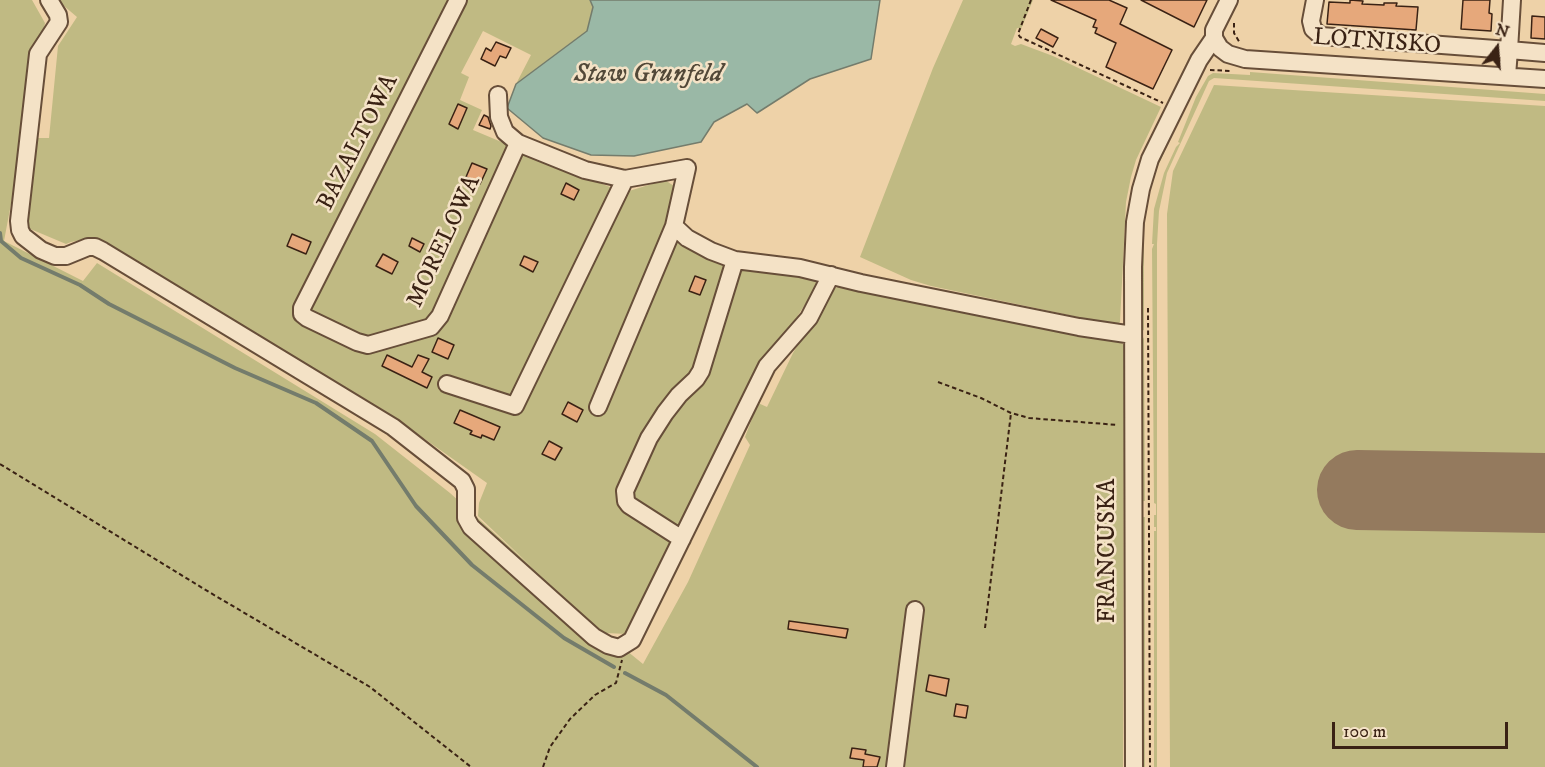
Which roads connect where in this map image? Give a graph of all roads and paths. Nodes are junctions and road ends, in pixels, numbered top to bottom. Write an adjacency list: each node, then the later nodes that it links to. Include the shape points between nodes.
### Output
1 (49, 0): 33 (street, via 59,22 38,54 19,221 23,236 55,256 88,247 103,251 393,427 462,481 466,489 466,518 471,527 594,637 608,645)
2 (458, 0): 22 (street, BAZALTOWA)
3 (1031, 0): 15 (path, via 1020,37)
4 (1229, 0): 7 (street, FRANCUSKA)
5 (1315, 0): 8 (street, via 1311,21 1321,36)
6 (1512, 0): 8 (street)
7 (1214, 38): 12 (street, LOTNISKO, via 1228,54 1245,59); 15 (street, FRANCUSKA)
8 (1509, 50): 9 (street); 12 (street)
9 (1545, 53)
10 (1234, 71): 11 (path)
11 (1206, 73)
12 (1507, 76): 13 (street, LOTNISKO)
13 (1545, 79)
14 (498, 95): 16 (street, via 505,132)
15 (1174, 108): 23 (street, FRANCUSKA, via 1150,159 1136,211)
16 (518, 143): 17 (street, via 585,170); 22 (street, MORELOWA, via 440,316 431,327 368,345 307,318)
17 (625, 179): 18 (street, via 687,168); 25 (street, via 515,406)
18 (674, 226): 19 (street, via 687,238); 26 (street)
19 (735, 260): 20 (street); 30 (street, via 700,371 664,413 625,491 628,505)
20 (831, 275): 23 (street); 30 (street, via 808,318 766,366)
21 (1148, 304): 38 (path)
22 (302, 308)
23 (1133, 335): 28 (street, FRANCUSKA)
24 (938, 382): 27 (path)
25 (447, 384)
26 (598, 407)
27 (1011, 413): 28 (path, via 1029,418); 32 (path)
28 (1133, 426): 37 (street, FRANCUSKA)
29 (0, 464): 34 (path, via 370,687)
30 (682, 539): 33 (street, via 632,640)
31 (915, 610): 36 (street)
32 (985, 628)
33 (625, 646): 35 (path, via 616,683 595,695 570,719 550,747)
34 (471, 767)
35 (543, 767)
36 (895, 767)
37 (1134, 767)
38 (1150, 767)

